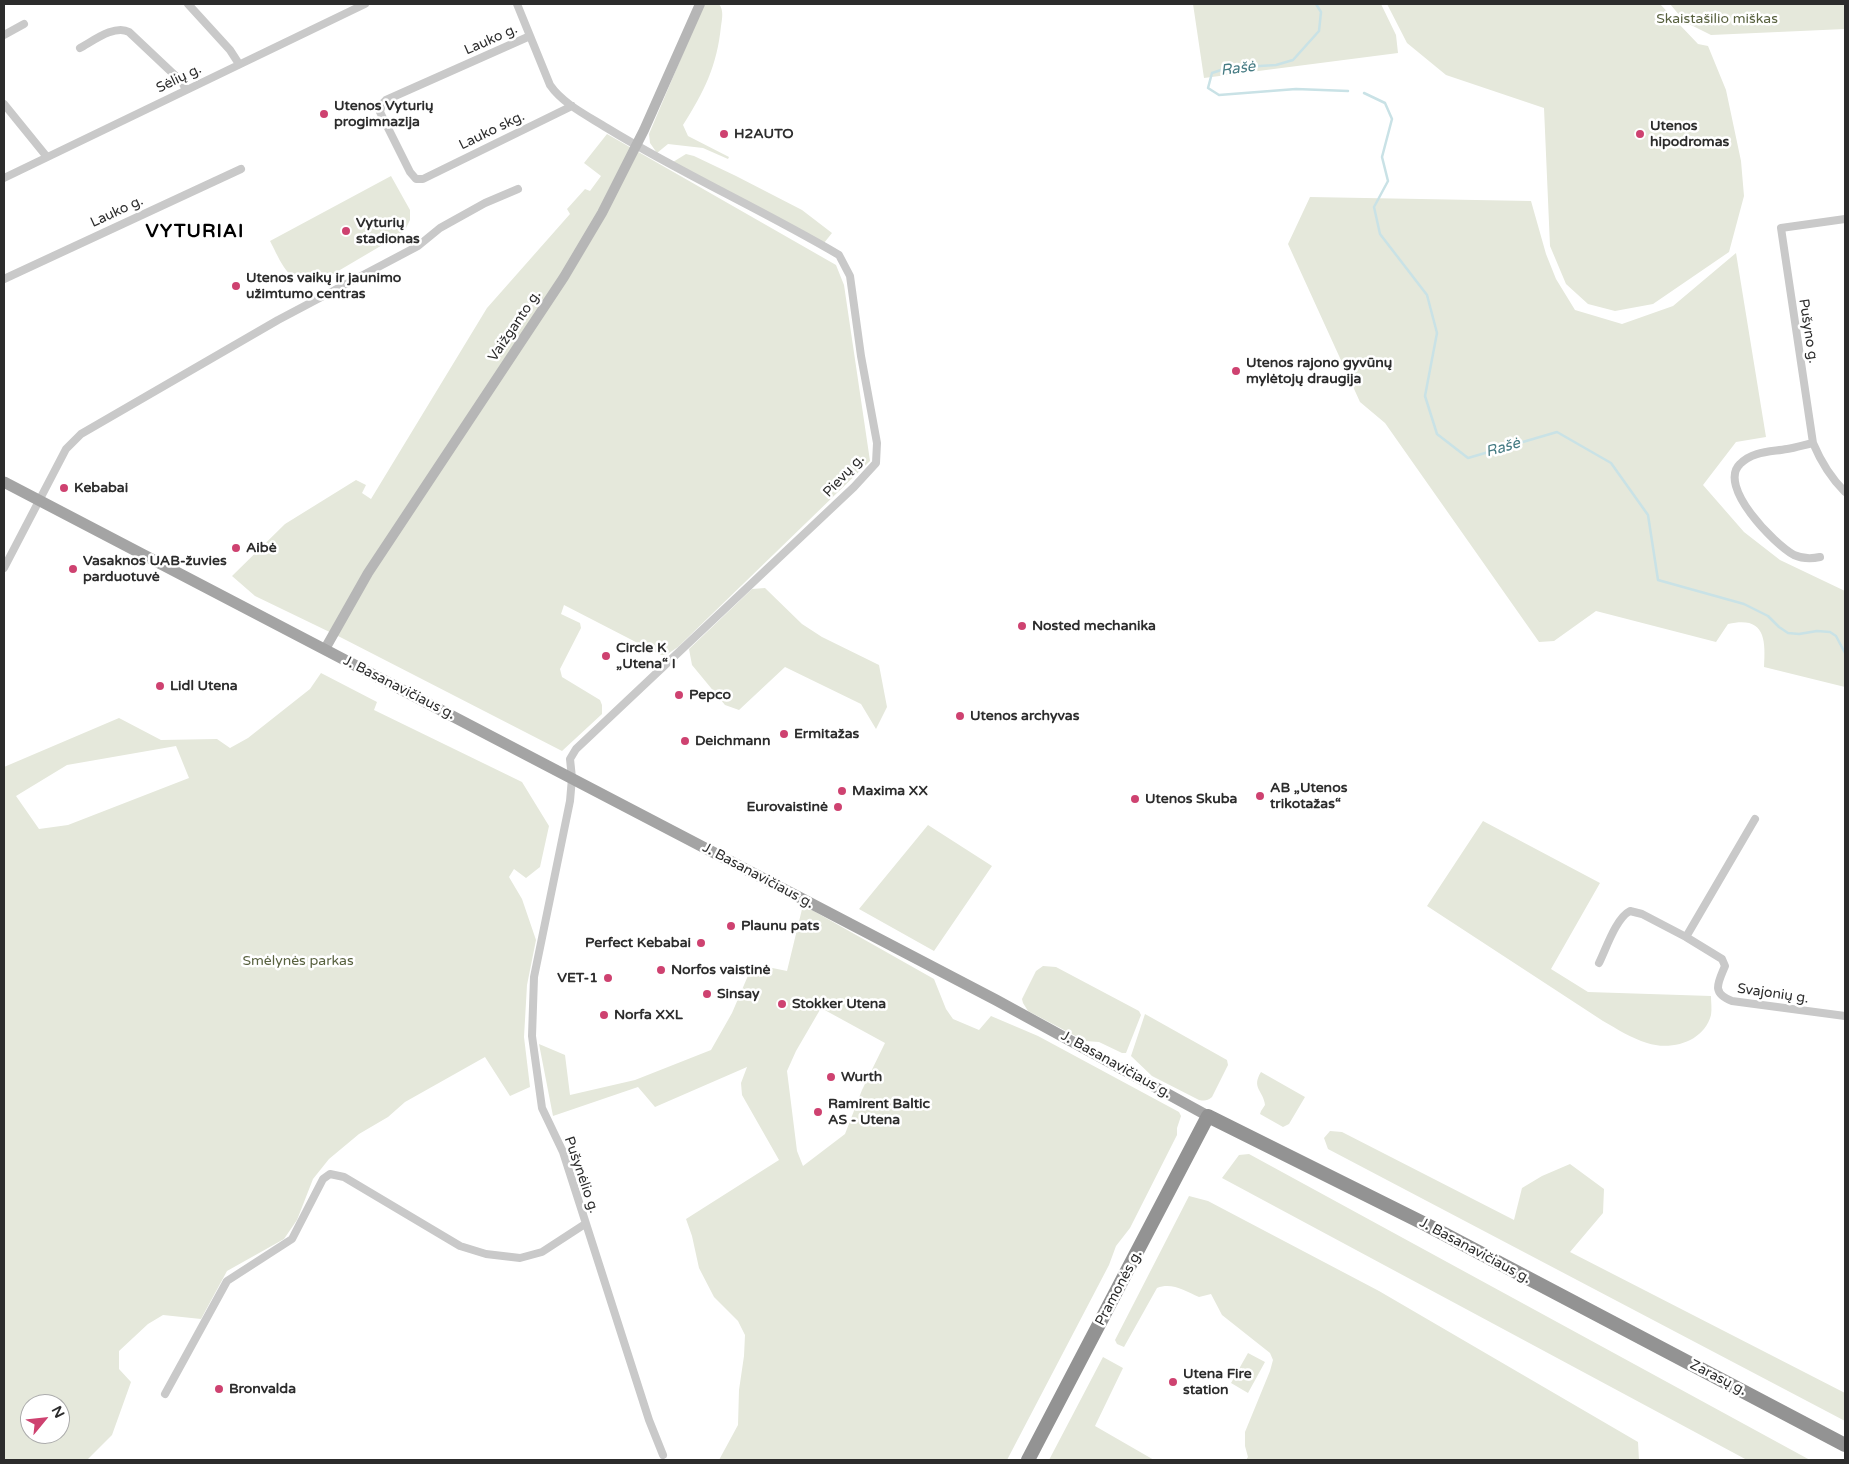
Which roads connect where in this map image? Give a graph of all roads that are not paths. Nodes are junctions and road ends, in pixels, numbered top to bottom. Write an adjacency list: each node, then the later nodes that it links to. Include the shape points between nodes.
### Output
1 (188, 4): 9 (street)
2 (365, 4): 9 (street, Sėlių g.)
3 (518, 4): 7 (street)
4 (700, 4): 13 (main road, Vaižganto g.)
5 (24, 24): 6 (street)
6 (4, 35)
7 (530, 36): 12 (street, via 550,85); 17 (street, Lauko g., via 382,104 380,112 410,172 416,179)
8 (80, 48): 10 (street, via 115,30 124,30 182,82)
9 (239, 64): 10 (street, Sėlių g.)
10 (186, 90): 14 (street, Sėlių g.)
11 (4, 104): 14 (street)
12 (572, 106): 13 (street); 17 (street, Lauko skg.)
13 (636, 145): 27 (main road, Vaižganto g., via 602,213 564,277 368,573); 28 (street, Pievų g., via 839,255 850,276 877,443 876,463 576,749 570,759)
14 (47, 157): 16 (street, Sėlių g.)
15 (241, 168): 20 (street, Lauko g.)
16 (4, 178)
17 (423, 179)
18 (518, 189): 24 (street, via 440,228 418,246 278,320 80,434 66,449)
19 (1845, 219): 21 (street, Pušyno g., via 1781,228)
20 (4, 279)
21 (1813, 443): 23 (street, Pušyno g., via 1828,473); 25 (street, via 1749,456 1735,470 1734,480 1749,512 1771,538 1794,555 1806,559)
22 (4, 482): 24 (main road, J. Basanavičiaus g.)
23 (1845, 492)
24 (39, 501): 26 (street); 27 (main road, J. Basanavičiaus g.)
25 (1820, 557)
26 (4, 568)
27 (326, 650): 28 (main road, J. Basanavičiaus g.)
28 (572, 778): 33 (main road, J. Basanavičiaus g., via 1059,1033); 34 (street, Pušynėlio g., via 534,977 532,1036 542,1108 563,1152)
29 (1755, 819): 30 (street)
30 (1686, 937): 31 (street, Svajonių g., via 1630,911 1620,920); 32 (street, Svajonių g., via 1722,959 1725,966 1717,983 1722,998 1732,1002)
31 (1599, 963)
32 (1845, 1016)
33 (1208, 1116): 35 (highway, J. Basanavičiaus g., via 1427,1225); 39 (highway, Pramonės g.)
34 (585, 1224): 36 (street, via 542,1252 520,1258 486,1254 460,1246 344,1177 330,1174 322,1179 292,1239 227,1281); 38 (street, Pušynėlio g.)
35 (1591, 1312): 37 (highway, Zarasų g.)
36 (166, 1394)
37 (1845, 1445)
38 (663, 1455)
39 (1028, 1460)

